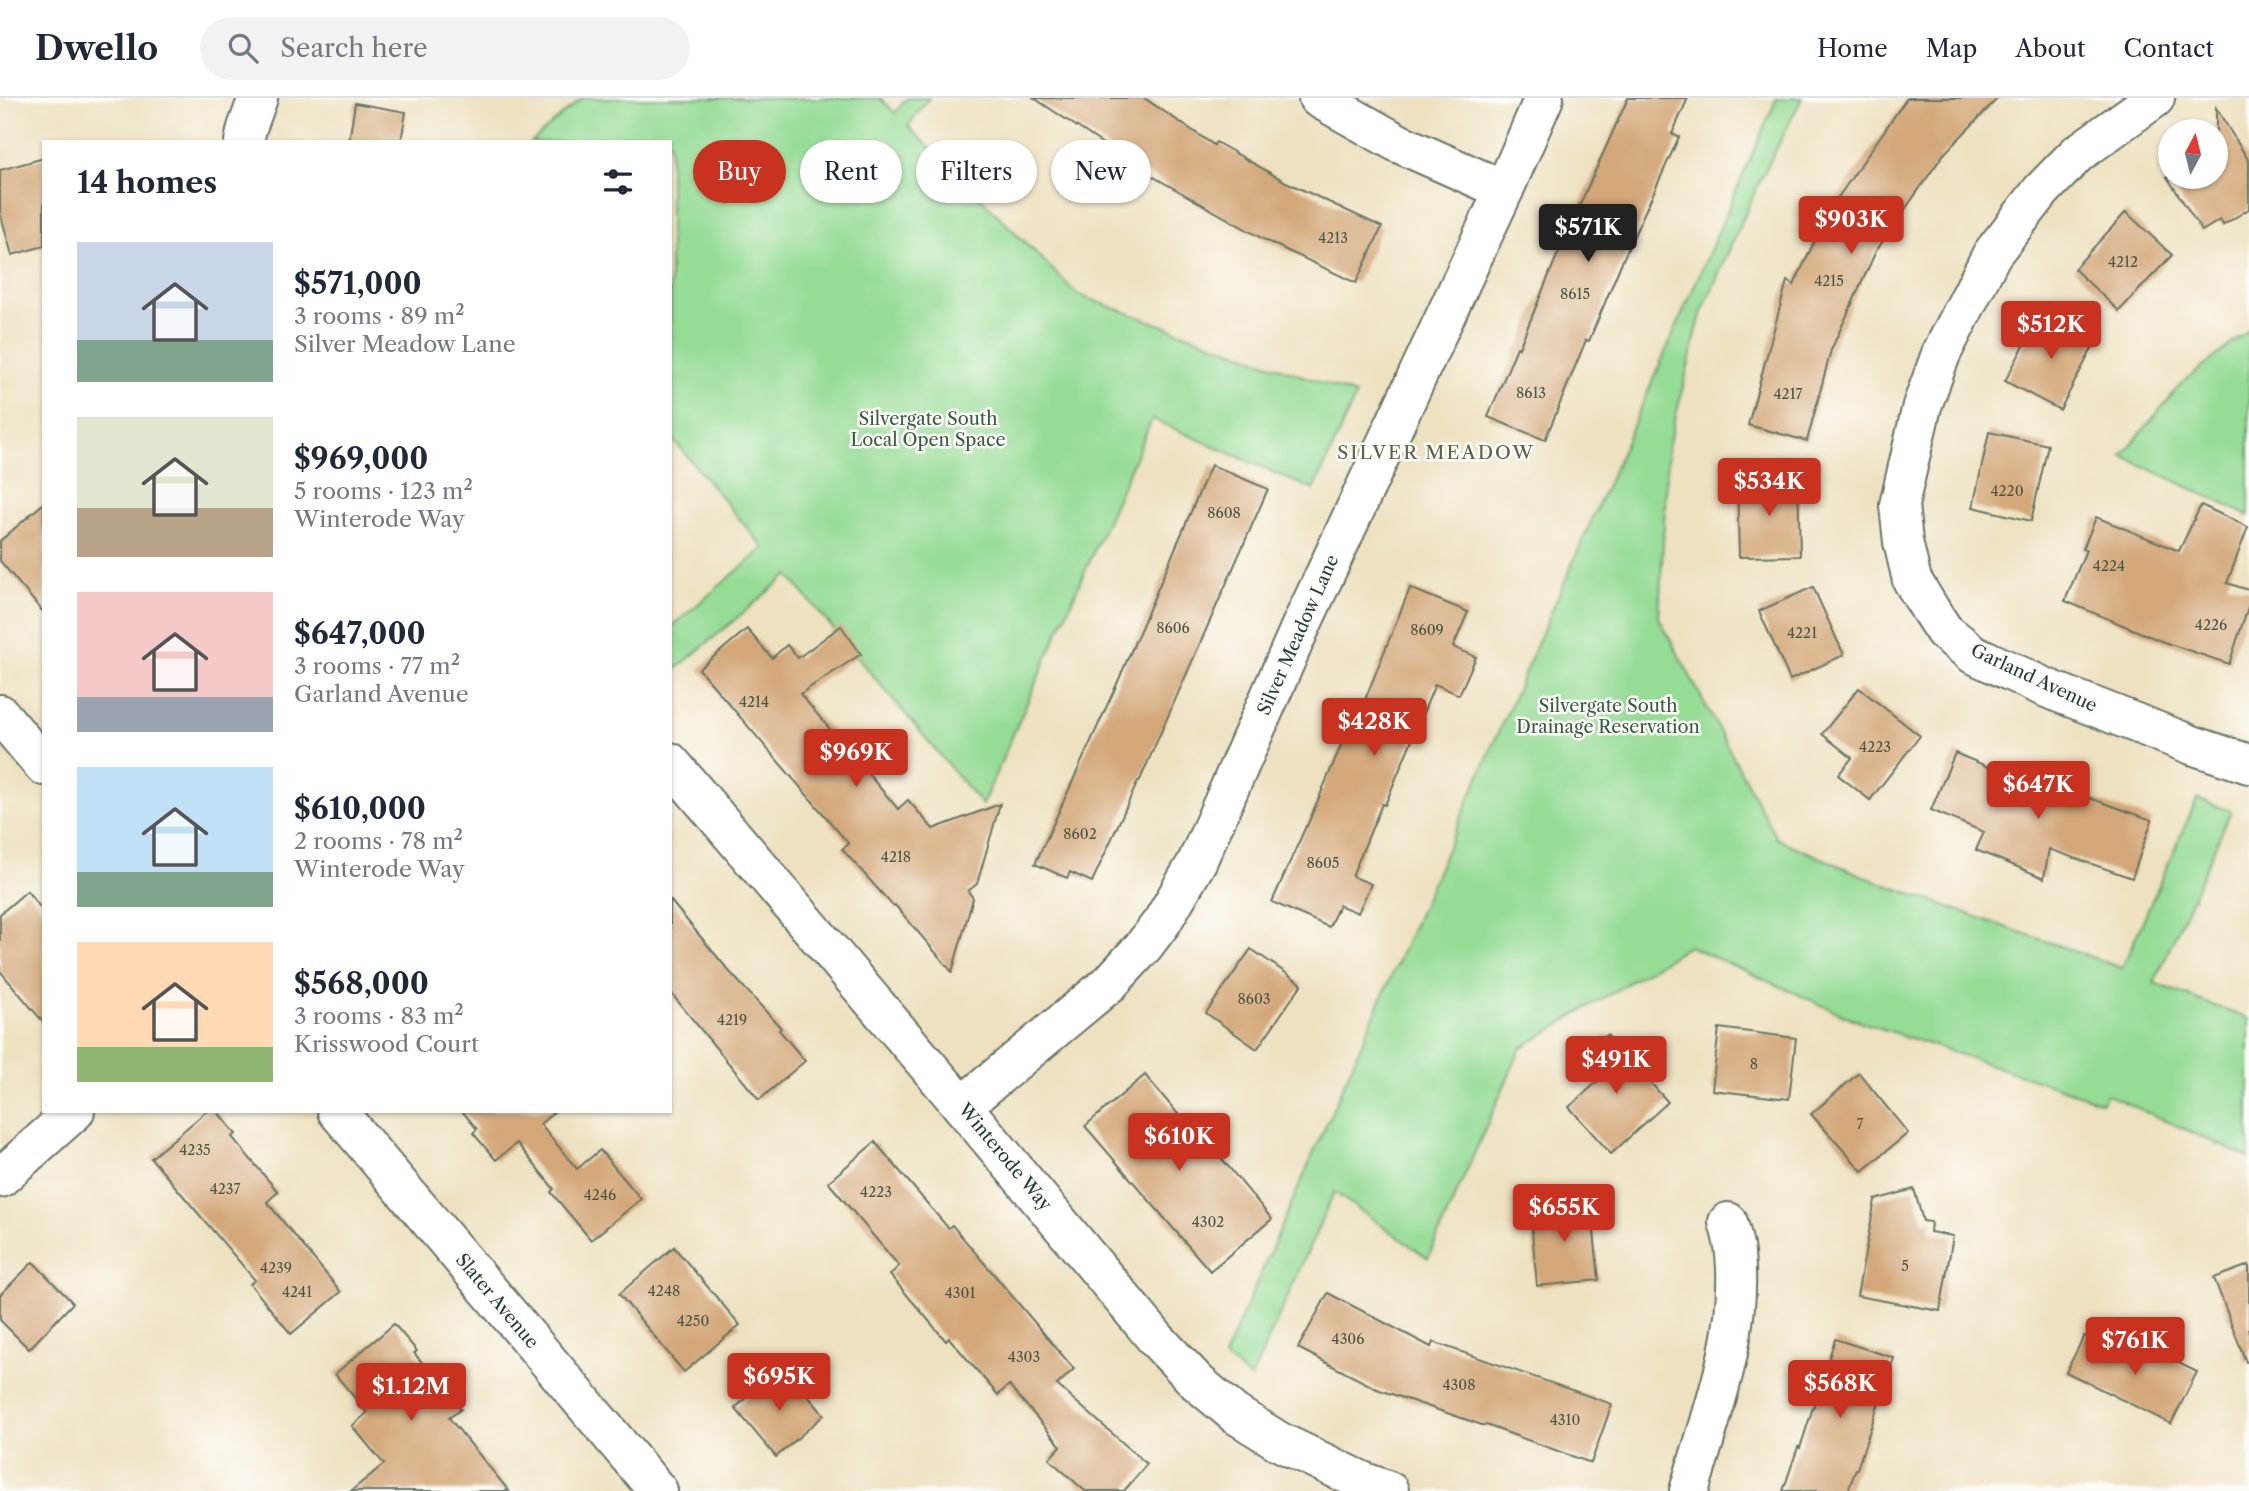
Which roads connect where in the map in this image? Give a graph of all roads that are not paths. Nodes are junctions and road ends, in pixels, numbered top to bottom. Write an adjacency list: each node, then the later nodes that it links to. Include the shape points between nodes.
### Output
1 (258, 98): 5 (street)
2 (1318, 98): 6 (street, via 1398,143)
3 (1544, 98): 6 (street, Silver Meadow Lane)
4 (2155, 98): 10 (street, Garland Avenue, via 2077,154 1992,254 1941,354 1922,406 1899,505 1903,542 1912,580 1931,611 1944,631 1973,653 2044,687)
5 (244, 140)
6 (1504, 190): 11 (street, Silver Meadow Lane, via 1190,874 1156,930 1110,984)
7 (0, 714): 8 (street)
8 (42, 764)
9 (672, 764): 11 (street, Winterode Way)
10 (2249, 764)
11 (962, 1106): 17 (street, Winterode Way, via 1198,1383 1235,1414 1280,1441)
12 (73, 1113): 14 (street)
13 (339, 1113): 16 (street, Slater Avenue)
14 (0, 1178)
15 (1728, 1222): 18 (street, via 1736,1271 1730,1346)
16 (658, 1491)
17 (1389, 1491)
18 (1689, 1491)

